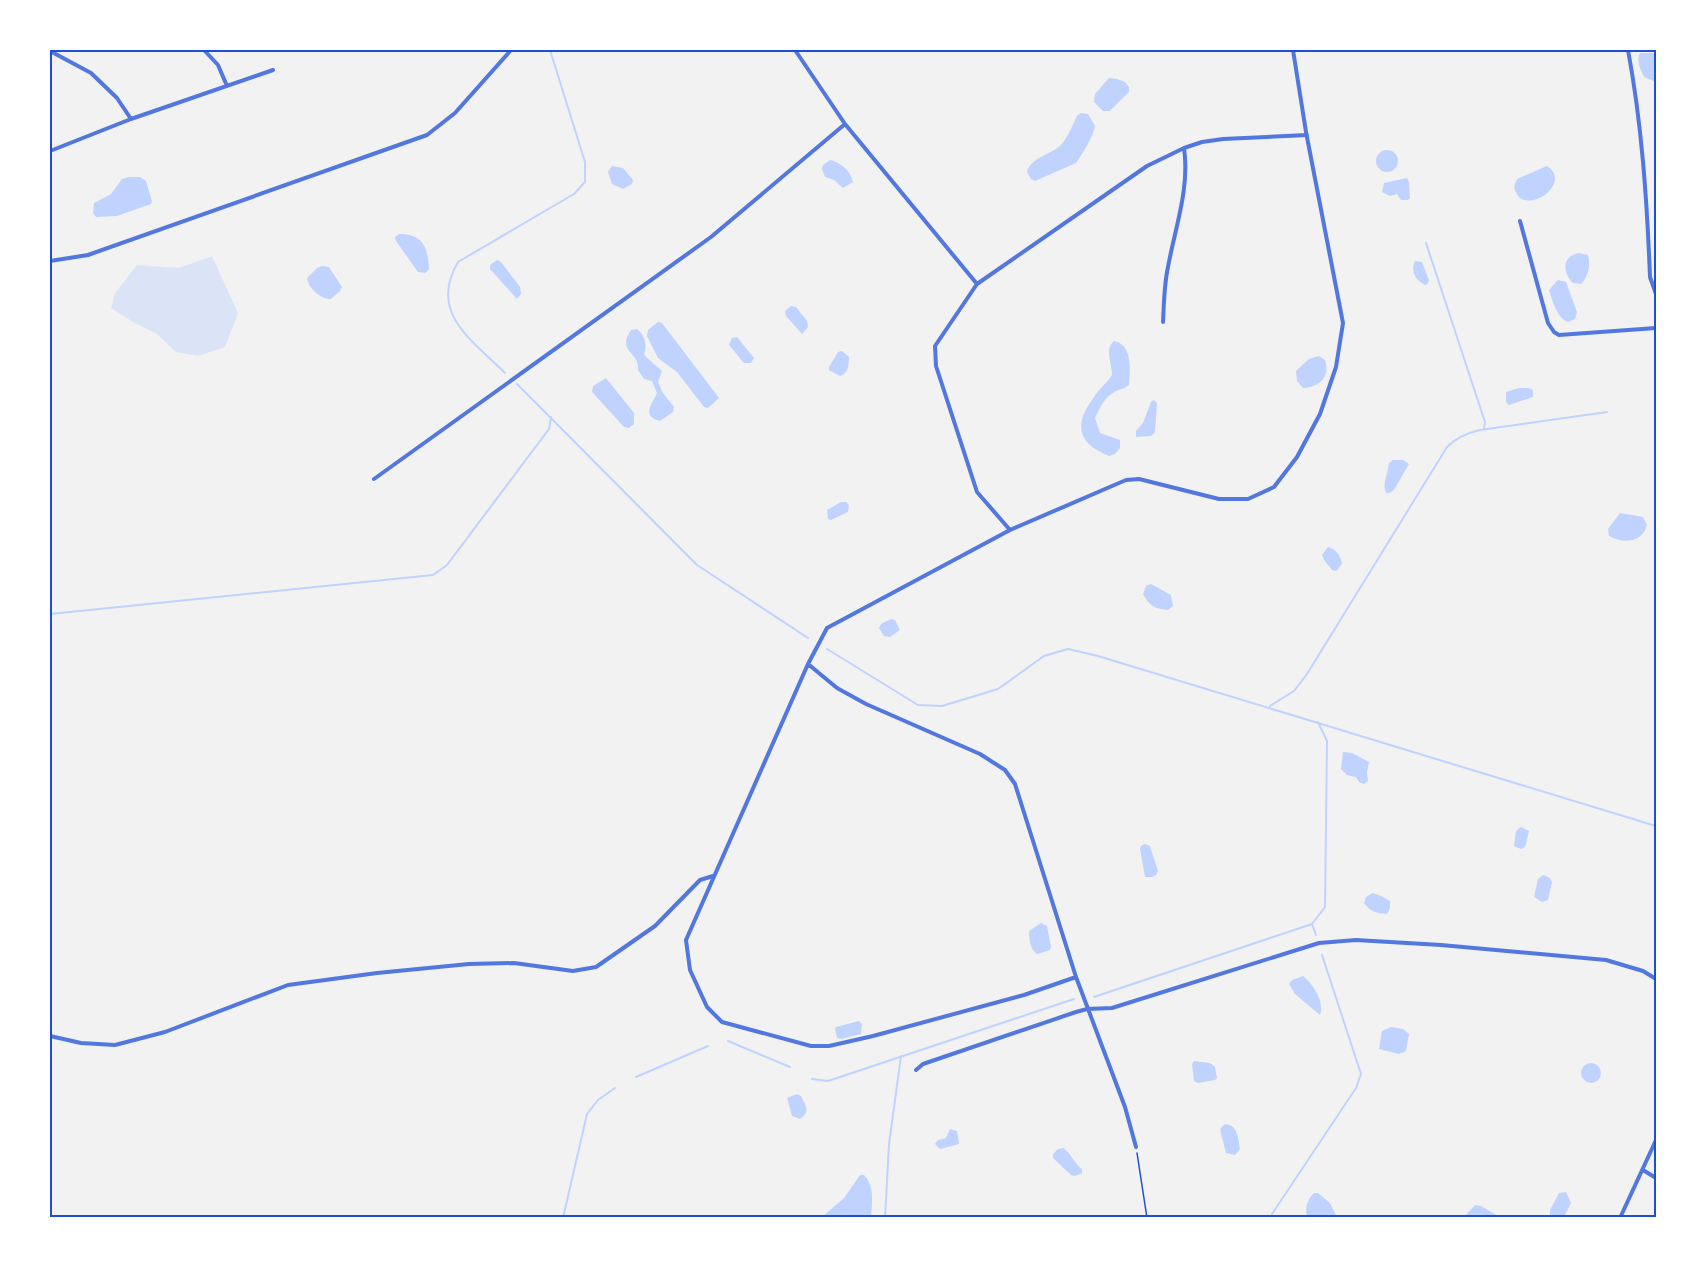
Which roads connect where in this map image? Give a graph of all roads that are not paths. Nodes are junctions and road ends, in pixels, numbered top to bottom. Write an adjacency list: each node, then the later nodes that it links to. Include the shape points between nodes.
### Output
1 (204, 50): 8 (street, via 218,66)
2 (511, 50): 15 (street, via 454,113 427,135 88,255)
3 (795, 50): 10 (street)
4 (1293, 50): 11 (street)
5 (1628, 50): 17 (street, via 1642,146 1650,277)
6 (50, 51): 9 (street, via 91,73 117,98)
7 (273, 70): 8 (street)
8 (227, 86): 9 (street)
9 (131, 119): 13 (street)
10 (845, 124): 16 (street); 20 (street, via 711,237)
11 (1307, 135): 12 (street, via 1223,139); 21 (street, via 1343,323 1336,367 1320,414 1297,457 1274,487 1248,499 1219,499 1126,480)
12 (1184, 148): 16 (street, via 1147,166); 18 (street, via 1182,204 1167,268)
13 (50, 151)
14 (1520, 221): 19 (street, via 1548,323 1554,332 1559,335)
15 (50, 261)
16 (977, 284): 21 (street, via 935,346 936,366 977,492)
17 (1656, 294)
18 (1162, 322)
19 (1656, 328)
20 (374, 479)
21 (1010, 530): 22 (street, via 827,628)
22 (808, 664): 23 (street); 24 (street, via 837,688 866,704 980,754 1005,770 1015,784)
23 (713, 876): 24 (street, via 686,940 690,970 707,1007 722,1022 798,1044 829,1046 1024,995); 27 (street, via 700,880 655,926 596,967 573,970 514,963 469,964 366,975 288,985 165,1032 115,1045)
24 (1076, 977): 26 (street)
25 (1656, 979): 26 (street, via 1606,960 1356,940 1319,943 1112,1008)
26 (1087, 1009): 28 (street, via 923,1064); 30 (street, via 1125,1107)
27 (50, 1036)
28 (916, 1070)
29 (1656, 1140): 31 (street)
30 (1136, 1147)
31 (1643, 1170): 32 (street); 33 (street)
32 (1656, 1178)
33 (1620, 1218)

